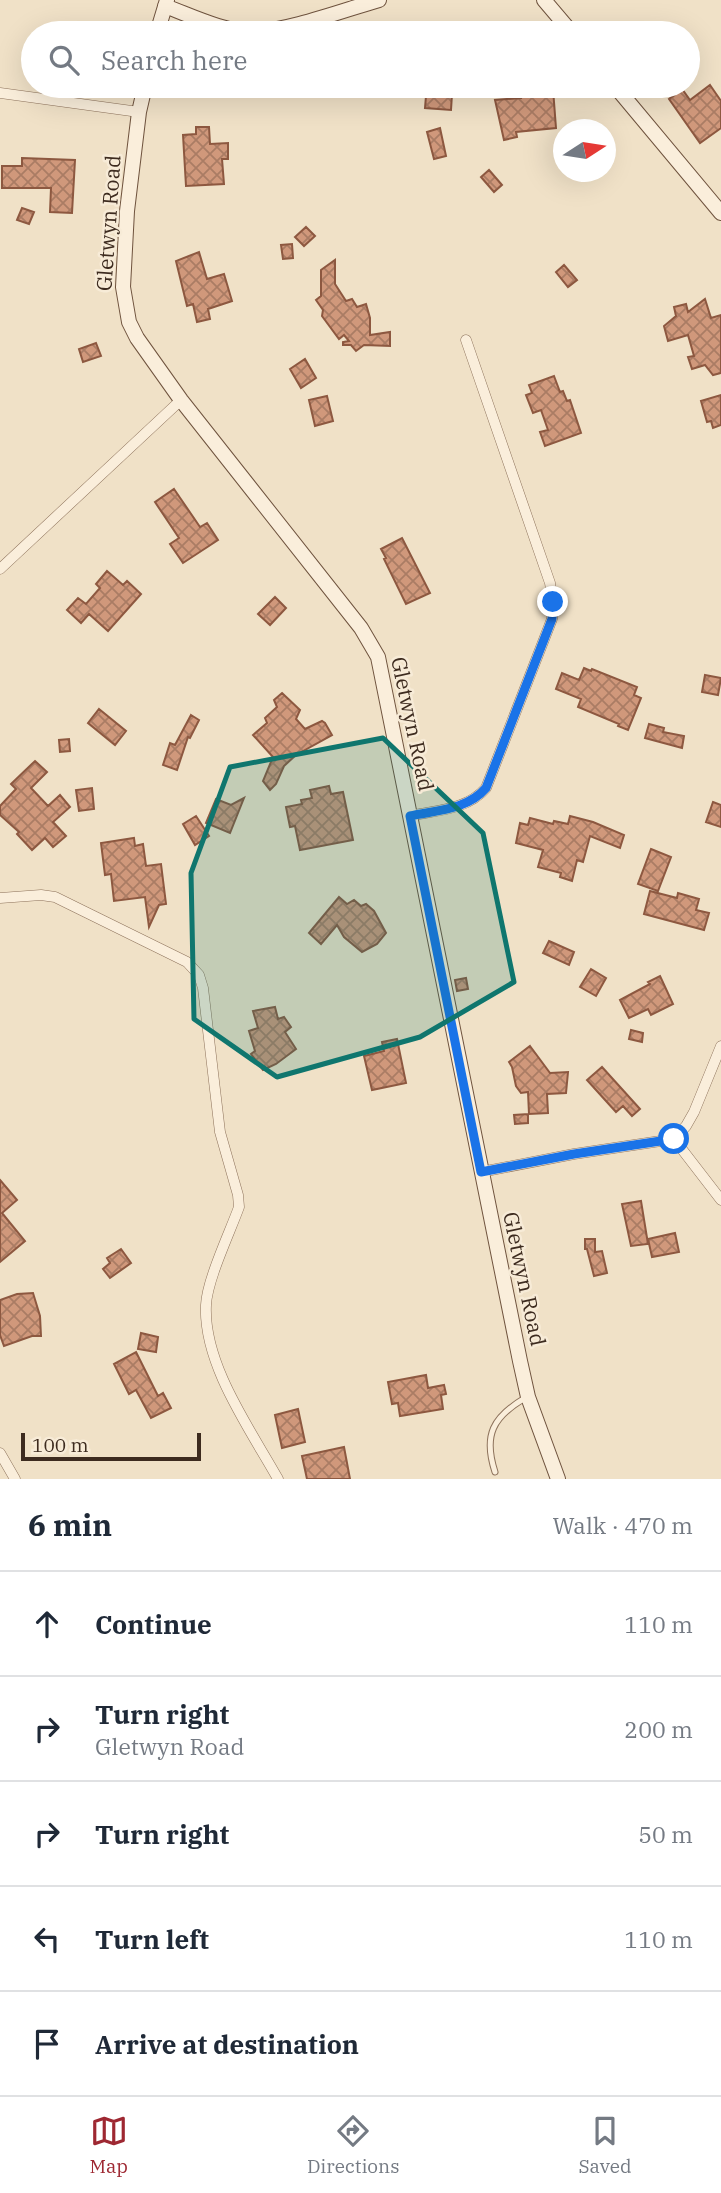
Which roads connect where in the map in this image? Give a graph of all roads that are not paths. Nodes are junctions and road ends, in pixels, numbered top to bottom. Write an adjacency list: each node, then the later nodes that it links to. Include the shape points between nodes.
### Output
1 (379, 0): 6 (street)
2 (544, 0): 7 (street)
3 (166, 3): 4 (street); 5 (street)
4 (161, 21)
5 (211, 21)
6 (304, 21)
7 (562, 21)
8 (0, 93): 9 (street)
9 (21, 96)
10 (39, 98): 13 (street)
11 (142, 98): 13 (street, Gletwyn Road)
12 (625, 98): 14 (street)
13 (139, 111): 16 (street, Gletwyn Road, via 127,211 125,306 137,338)
14 (721, 214)
15 (466, 340): 18 (street, via 550,583 552,619 486,788 467,804)
16 (181, 400): 17 (street); 18 (street, Gletwyn Road, via 372,645 381,669)
17 (0, 569)
18 (410, 816): 22 (street, Gletwyn Road)
19 (0, 898): 28 (street, via 41,895 63,900 187,962 200,975 220,1132 239,1195 239,1207 209,1290 207,1319 225,1385)
20 (721, 1046): 21 (street, via 694,1112)
21 (674, 1139): 22 (street); 23 (street)
22 (481, 1172): 24 (street, Gletwyn Road)
23 (721, 1200)
24 (528, 1397): 26 (lane, via 508,1409 491,1433); 29 (street, Gletwyn Road)
25 (0, 1453): 27 (street)
26 (495, 1472)
27 (15, 1479)
28 (278, 1479)
29 (558, 1479)

